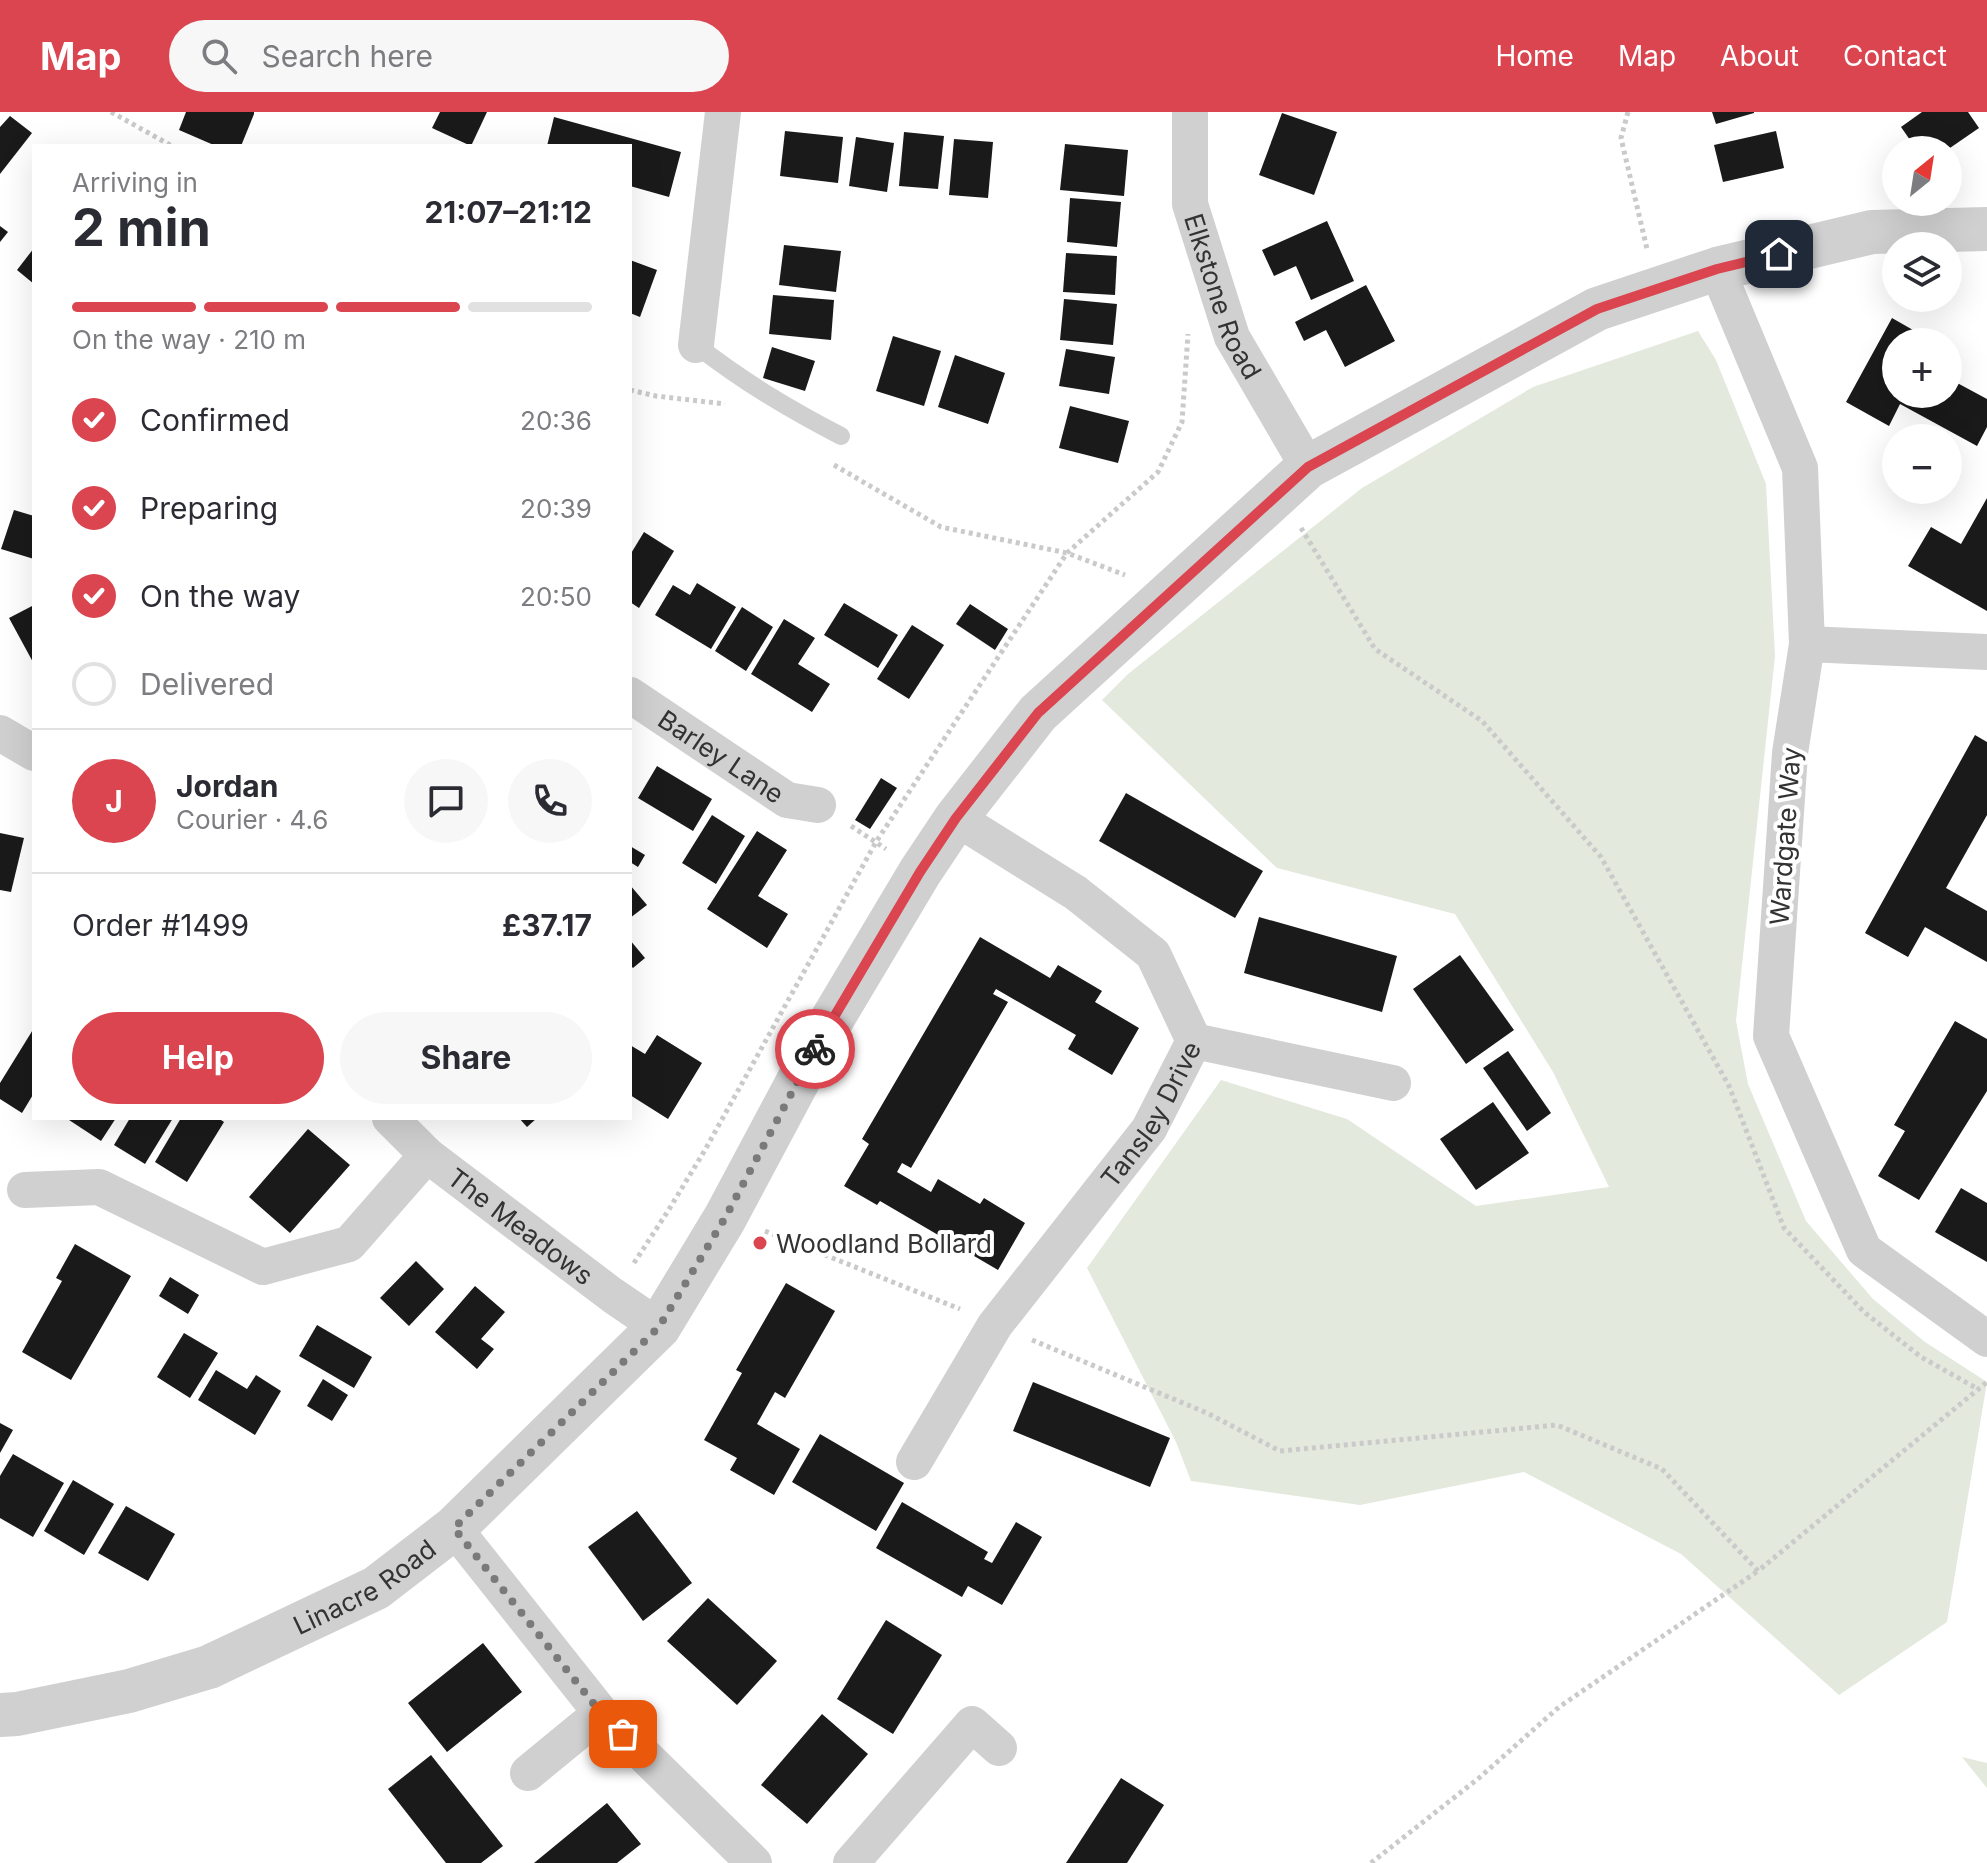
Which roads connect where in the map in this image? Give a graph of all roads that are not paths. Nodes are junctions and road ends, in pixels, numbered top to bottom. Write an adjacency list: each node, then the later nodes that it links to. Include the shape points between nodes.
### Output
1 (723, 112): 5 (street)
2 (1190, 112): 7 (street, Elkstone Road, via 1190,204 1232,337)
3 (1987, 229): 4 (street, Linacre Road, via 1872,232)
4 (1717, 269): 7 (street, Linacre Road, via 1597,309); 8 (street, Wardgate Way, via 1800,468)
5 (696, 345): 6 (lane, via 762,393)
6 (841, 436)
7 (1294, 480): 14 (street, Linacre Road, via 1038,713)
8 (1807, 644): 9 (street); 21 (street, Wardgate Way, via 1790,753 1771,1036 1864,1250)
9 (1987, 652)
10 (632, 696): 13 (street, Barley Lane, via 787,800)
11 (0, 733): 12 (street)
12 (32, 752)
13 (818, 805)
14 (956, 818): 15 (street, Tansley Drive, via 1076,893 1153,954); 20 (street, Linacre Road, via 821,1038)
15 (1194, 1041): 16 (street); 22 (street, Tansley Drive, via 1149,1129 995,1325)
16 (1393, 1083)
17 (392, 1120): 18 (street, The Meadows)
18 (427, 1155): 19 (street, via 349,1244 263,1267 99,1187); 20 (street, The Meadows)
19 (25, 1190)
20 (659, 1327): 23 (street, Linacre Road)
21 (1987, 1339)
22 (914, 1462)
23 (454, 1528): 24 (street); 25 (street, Linacre Road, via 376,1588 209,1667 129,1691)
24 (601, 1713): 27 (street); 28 (street)
25 (0, 1715)
26 (999, 1748): 29 (street, via 972,1724)
27 (528, 1773)
28 (754, 1863)
29 (851, 1863)

